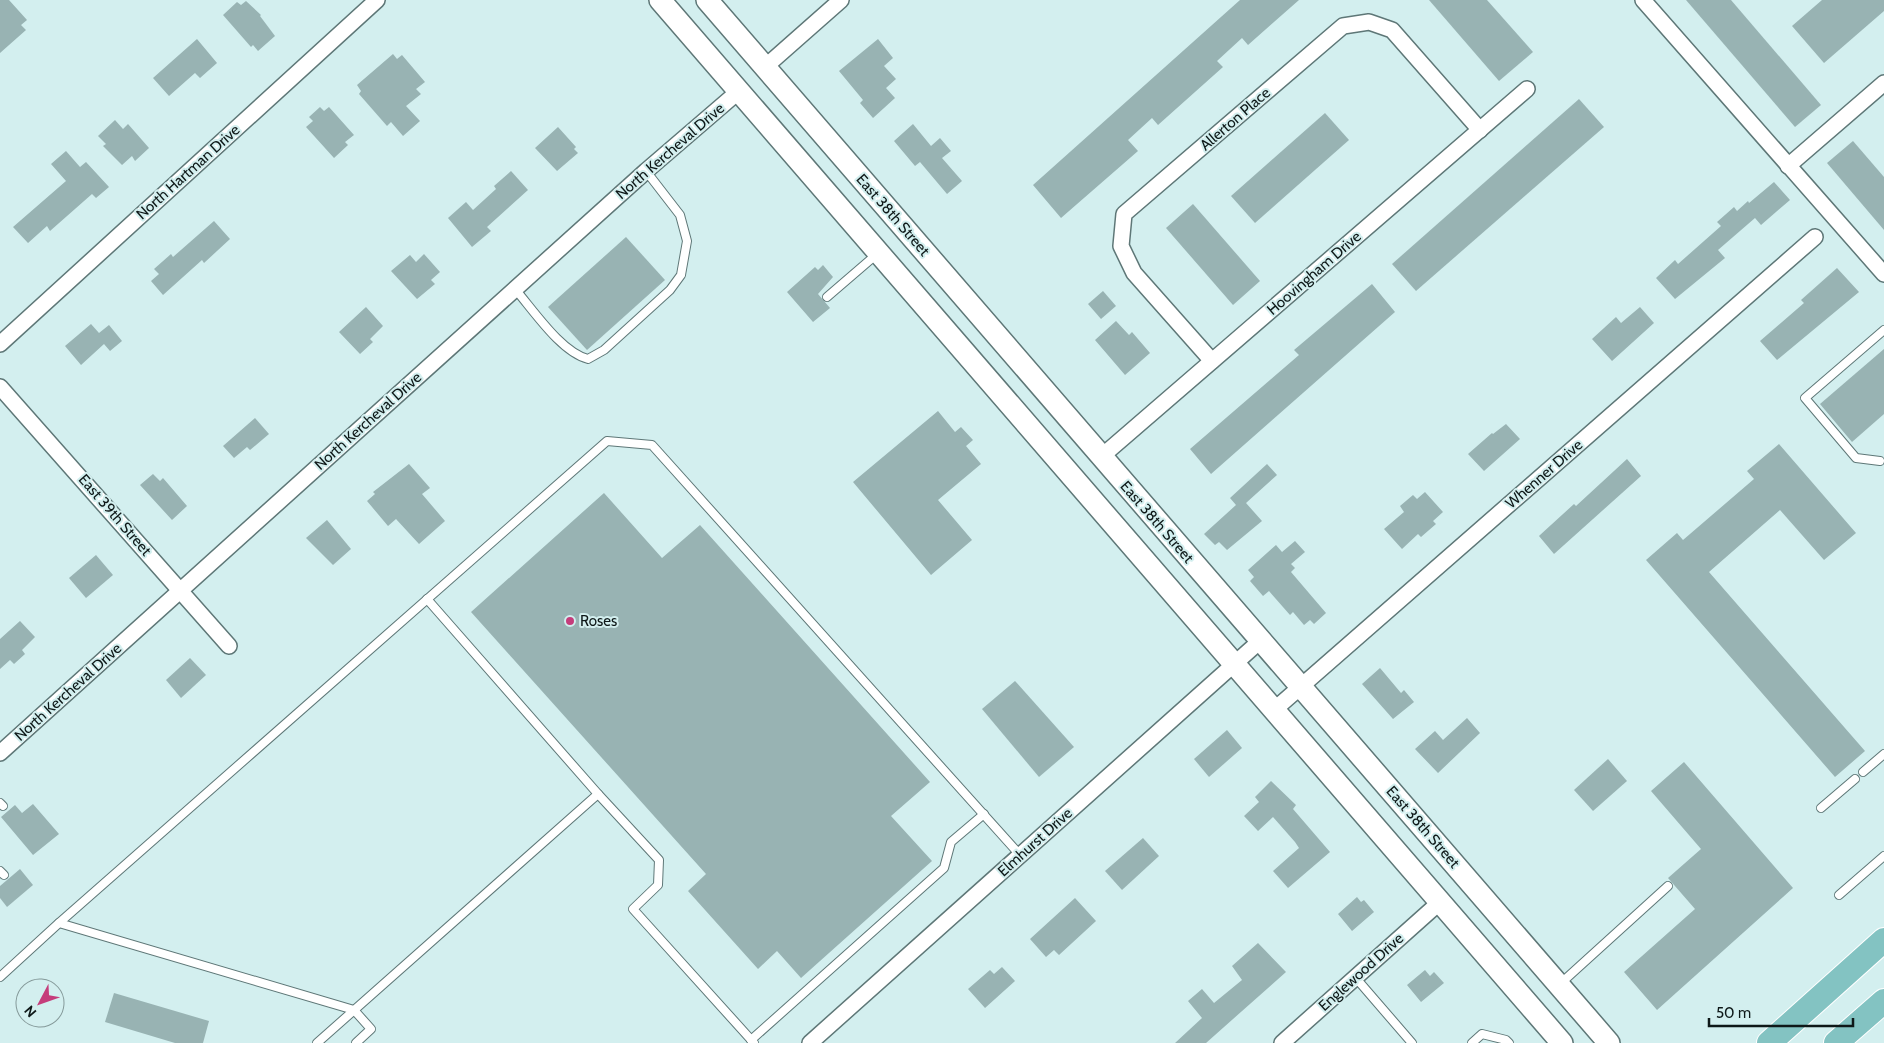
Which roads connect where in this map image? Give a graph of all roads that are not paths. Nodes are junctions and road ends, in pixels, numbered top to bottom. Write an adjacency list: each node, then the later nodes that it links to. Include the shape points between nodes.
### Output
1 (377, 0): 19 (street, North Hartman Drive)
2 (660, 0): 9 (main road)
3 (707, 0): 6 (main road, East 38th Street)
4 (841, 0): 6 (street)
5 (1643, 0): 11 (street)
6 (765, 68): 22 (main road, East 38th Street)
7 (1884, 83): 11 (street)
8 (1527, 89): 10 (street, Hoovingham Drive)
9 (739, 91): 12 (street, North Kercheval Drive); 14 (main road)
10 (1480, 130): 20 (street, Hoovingham Drive); 20 (street, Allerton Place, via 1392,30 1370,22 1343,26 1124,214 1121,246 1134,273)
11 (1788, 166): 15 (street)
12 (646, 170): 16 (street, North Kercheval Drive); 16 (lane, via 680,215 687,242 681,275 670,290 604,350 588,359 576,356)
13 (1815, 237): 29 (street, Whenner Drive)
14 (878, 253): 17 (lane); 28 (main road)
15 (1884, 274)
16 (515, 289): 24 (street, North Kercheval Drive)
17 (827, 297)
18 (1884, 330): 23 (lane, via 1805,398 1856,458)
19 (0, 344)
20 (1212, 360): 22 (street, Hoovingham Drive)
21 (0, 387): 24 (street, East 39th Street)
22 (1101, 457): 26 (main road, East 38th Street)
23 (1880, 462)
24 (181, 590): 27 (street, East 39th Street); 31 (street, North Kercheval Drive)
25 (427, 599): 35 (lane); 37 (lane, via 607,441 652,445); 43 (lane)
26 (1260, 641): 28 (street, Elmhurst Drive); 29 (main road, East 38th Street)
27 (228, 646)
28 (1234, 665): 30 (main road); 38 (street, Elmhurst Drive)
29 (1301, 688): 30 (street, Whenner Drive); 47 (main road, East 38th Street)
30 (1274, 710): 42 (main road)
31 (0, 753)
32 (1884, 754): 33 (lane)
33 (1863, 772)
34 (1854, 779): 36 (lane)
35 (598, 794): 49 (lane); 51 (lane, via 659,860 658,885 633,909)
36 (1821, 808)
37 (984, 814): 38 (lane); 51 (lane, via 952,842 944,868)
38 (1020, 855): 50 (street, Elmhurst Drive)
39 (1884, 856): 41 (lane)
40 (1668, 886): 47 (lane)
41 (1839, 895)
42 (1440, 902): 46 (street, Englewood Drive); 58 (main road)
43 (59, 923): 45 (lane); 49 (lane)
44 (1884, 940): 60 (main road)
45 (0, 977)
46 (1355, 978): 54 (street, Englewood Drive); 55 (lane)
47 (1559, 985): 59 (main road, East 38th Street)
48 (1884, 1001): 61 (main road)
49 (354, 1010): 52 (lane); 53 (lane, via 371,1029)
50 (819, 1040)
51 (753, 1042)
52 (317, 1043)
53 (356, 1043)
54 (1282, 1043)
55 (1412, 1043)
56 (1472, 1043): 57 (lane, via 1482,1034)
57 (1509, 1043)
58 (1562, 1043)
59 (1609, 1043)
60 (1769, 1043)
61 (1836, 1043)

